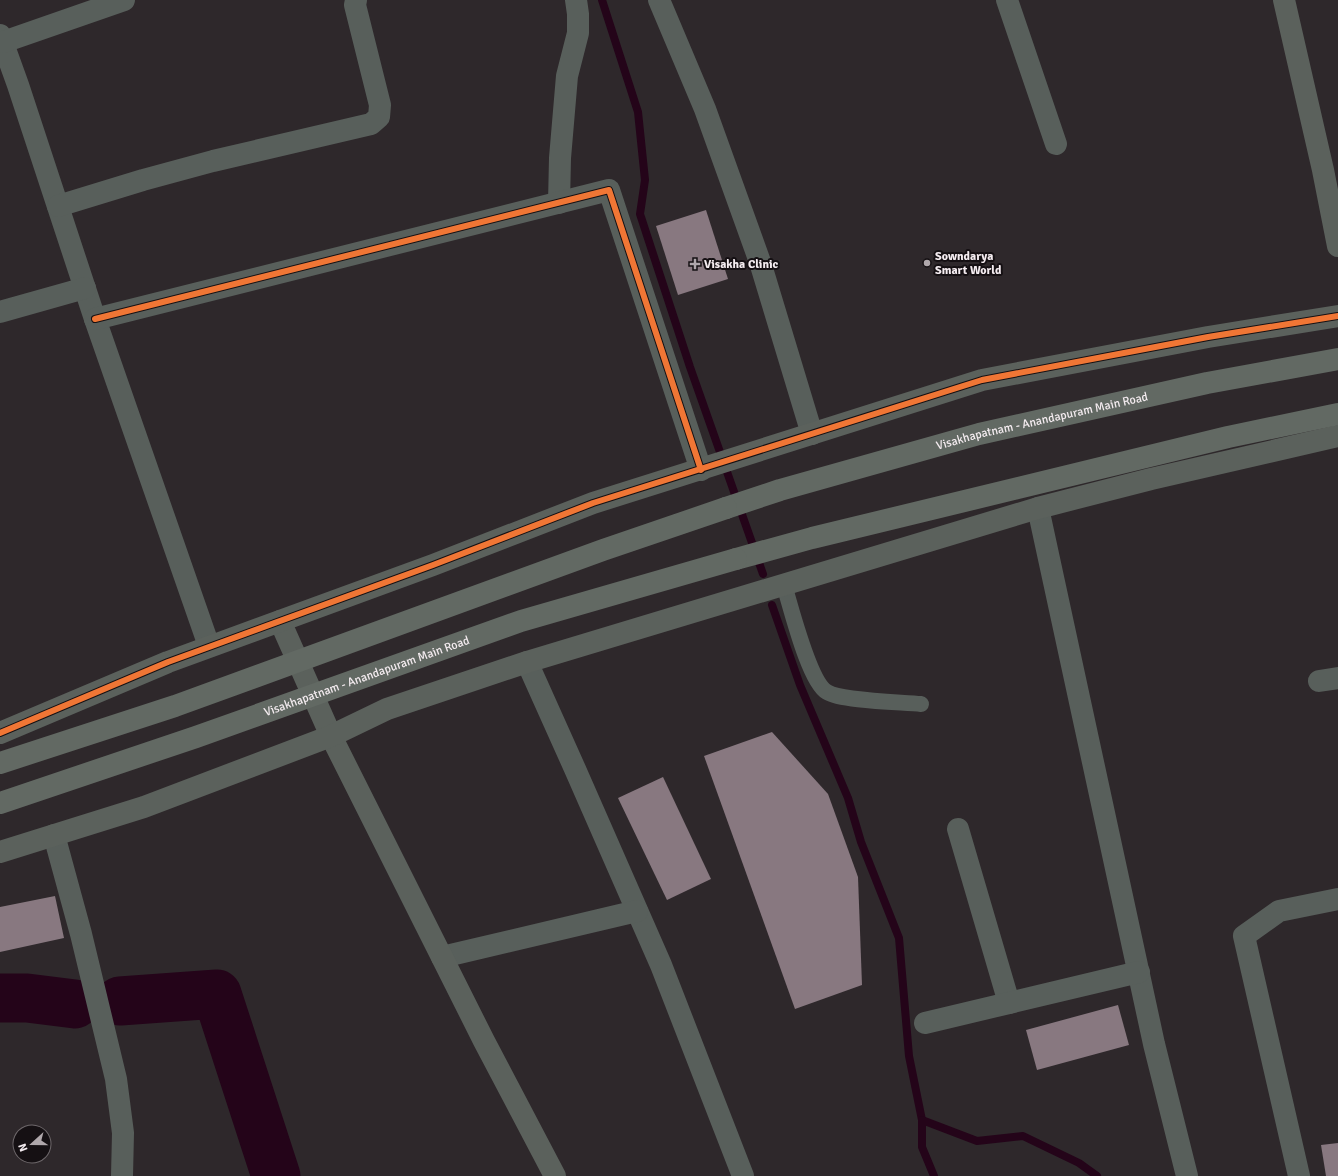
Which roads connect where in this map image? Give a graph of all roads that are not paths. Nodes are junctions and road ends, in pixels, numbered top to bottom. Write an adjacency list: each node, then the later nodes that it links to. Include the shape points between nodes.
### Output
1 (124, 0): 7 (street)
2 (356, 0): 10 (street, via 355,5 380,105 379,117 370,124 212,161)
3 (576, 0): 9 (street, via 578,33 567,76)
4 (659, 0): 18 (street, via 705,109 760,262)
5 (1007, 0): 8 (street)
6 (1284, 0): 11 (street)
7 (1, 38): 10 (street)
8 (1056, 144)
9 (558, 202): 15 (street); 20 (street, via 609,190)
10 (58, 206): 12 (street)
11 (1338, 246)
12 (85, 288): 13 (street); 15 (street)
13 (0, 312)
14 (1338, 316): 18 (street, via 1208,337 982,380)
15 (95, 319): 24 (street)
16 (1338, 359): 29 (main road, Visakhapatnam - Anandapuram Main Road, bridge, via 1186,388 979,434 780,490 588,555 175,706)
17 (1338, 414): 30 (main road, Visakhapatnam - Anandapuram Main Road, bridge, via 1228,437 819,536 520,621 196,737)
18 (812, 434): 20 (street)
19 (1338, 436): 21 (street)
20 (706, 468): 23 (street, via 593,503)
21 (1038, 508): 22 (street); 37 (street)
22 (784, 585): 25 (street); 26 (lane, via 809,667 826,692 844,698)
23 (280, 621): 24 (street); 28 (street)
24 (209, 646): 27 (street)
25 (527, 662): 28 (street, via 387,709); 35 (street)
26 (921, 704)
27 (0, 733)
28 (331, 736): 32 (street, via 144,807); 36 (street)
29 (0, 763)
30 (0, 803)
31 (958, 828): 38 (street)
32 (54, 835): 33 (street); 40 (street, via 116,1079 123,1133)
33 (0, 852)
34 (1338, 899): 44 (street, via 1279,911 1244,936)
35 (637, 911): 36 (street); 42 (street, via 661,965)
36 (442, 957): 41 (street)
37 (1139, 972): 38 (street); 43 (street)
38 (1009, 1003): 39 (street)
39 (926, 1023)
40 (122, 1176)
41 (555, 1176)
42 (743, 1176)
43 (1187, 1176)
44 (1299, 1176)

